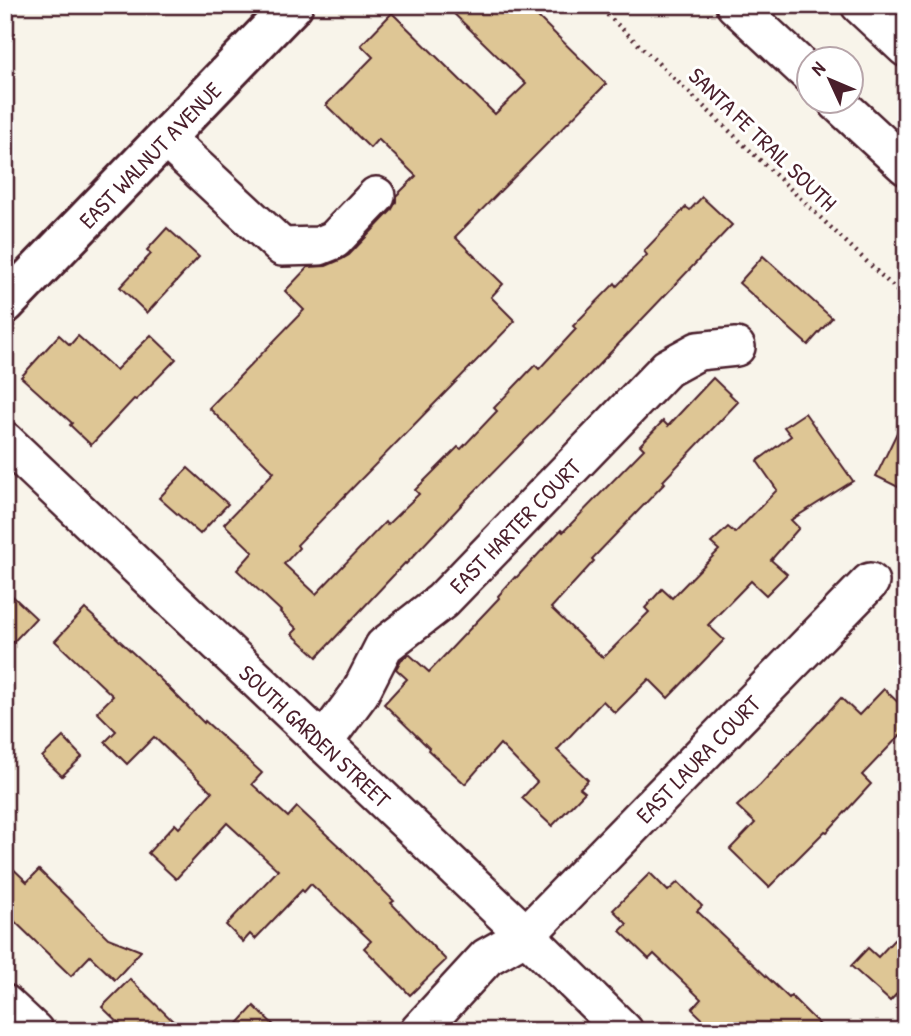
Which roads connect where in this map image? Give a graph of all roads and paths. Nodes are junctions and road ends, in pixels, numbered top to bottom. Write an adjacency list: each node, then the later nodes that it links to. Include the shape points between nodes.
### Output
1 (293, 5): 8 (main road, EAST WALNUT AVENUE)
2 (597, 5): 11 (path, SANTA FE TRAIL SOUTH)
3 (735, 5): 6 (street)
4 (860, 5): 5 (street)
5 (906, 48)
6 (796, 62)
7 (852, 116): 9 (street)
8 (166, 139): 10 (street, via 282,247 319,246 334,240); 12 (main road, EAST WALNUT AVENUE)
9 (906, 166)
10 (376, 196)
11 (906, 299)
12 (5, 304)
13 (736, 347): 16 (street, EAST HARTER COURT, via 698,351 667,368 442,601 384,646 359,693)
14 (5, 441): 16 (street, SOUTH GARDEN STREET)
15 (870, 582): 17 (street, EAST LAURA COURT)
16 (323, 743): 17 (street, SOUTH GARDEN STREET)
17 (526, 935): 20 (street, EAST LAURA COURT, via 487,957); 21 (street, SOUTH GARDEN STREET)
18 (5, 1004): 19 (street)
19 (34, 1031)
20 (419, 1031)
21 (624, 1031)

